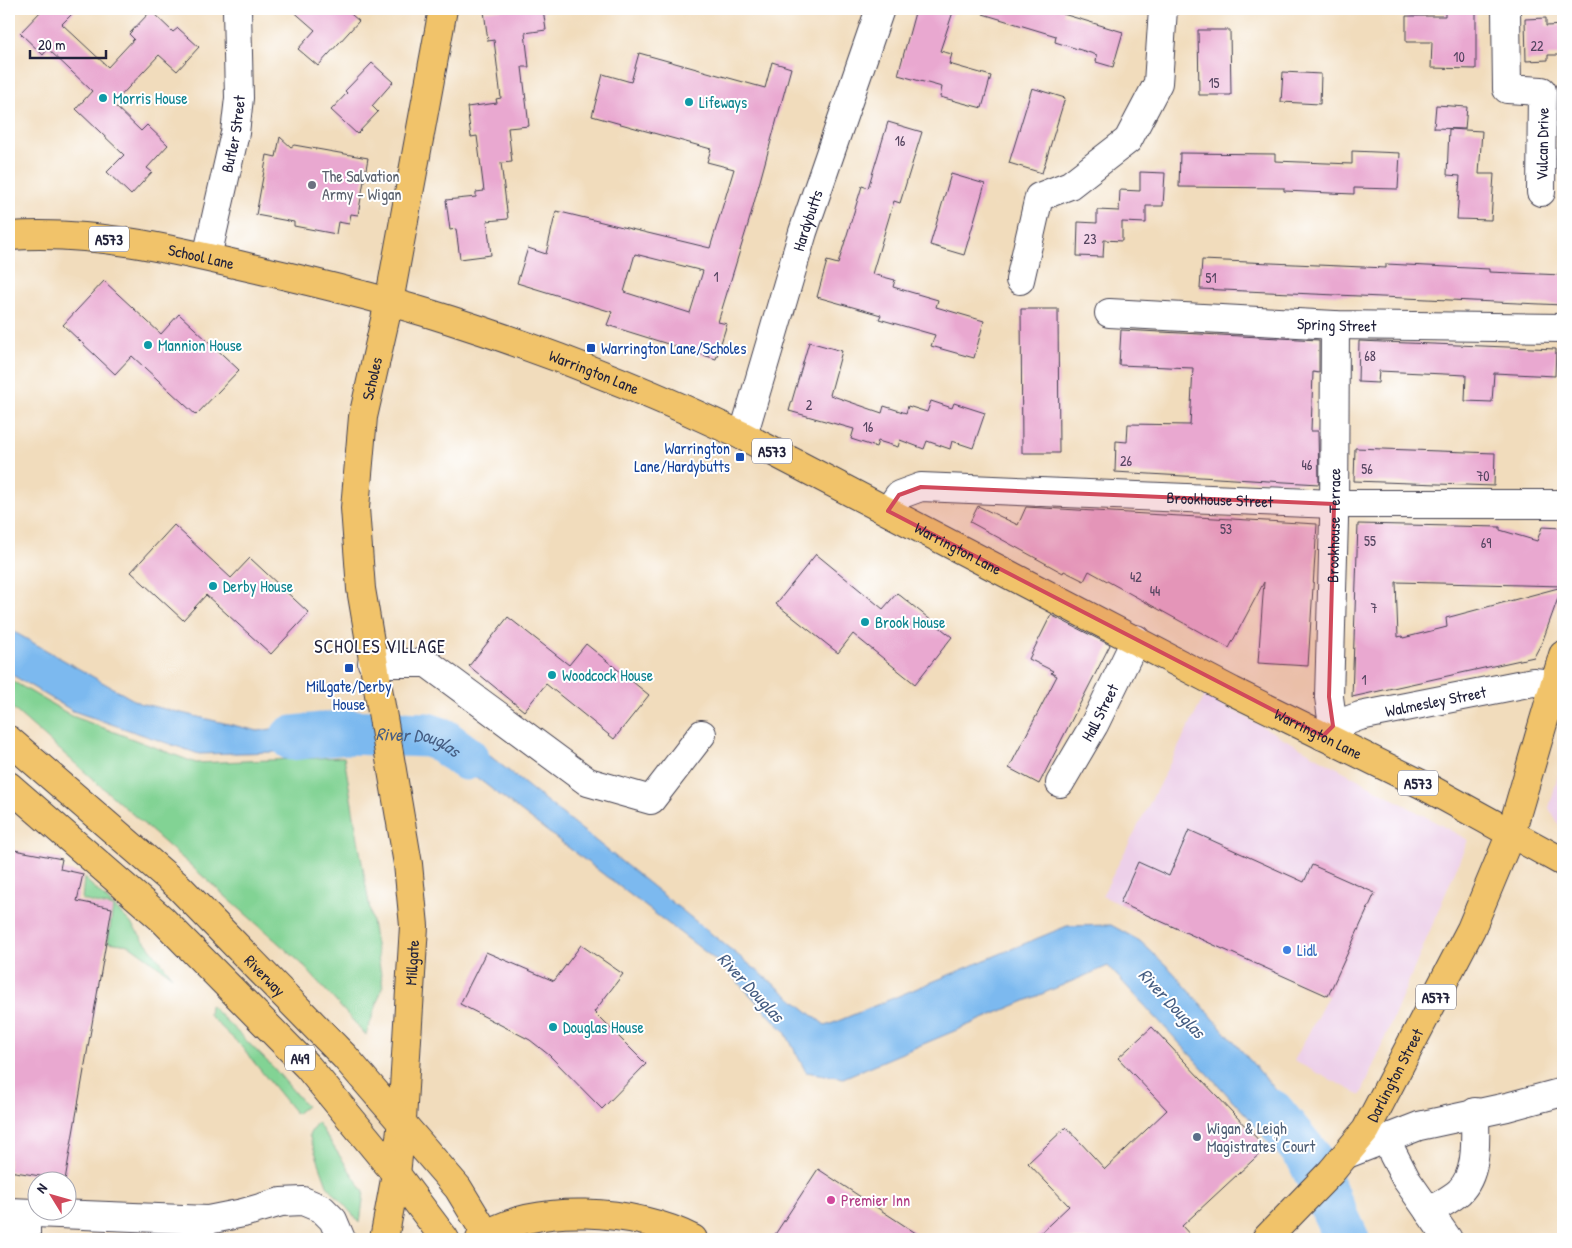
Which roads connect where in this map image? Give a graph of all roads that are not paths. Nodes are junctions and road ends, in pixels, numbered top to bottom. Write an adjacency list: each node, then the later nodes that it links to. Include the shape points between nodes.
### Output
1 (237, 9): 8 (street, Butler Street, via 238,107 230,160)
2 (443, 9): 10 (main road, Scholes)
3 (880, 9): 14 (street, Hardybutts, via 803,232)
4 (1163, 9): 9 (street, via 1158,83 1128,140 1070,185 1039,197)
5 (1506, 9): 6 (street, Vulcan Drive, via 1507,89 1542,91)
6 (1541, 192)
7 (9, 236): 8 (main road, School Lane / A573, via 61,234 95,237)
8 (207, 257): 10 (main road, School Lane / A573)
9 (1020, 280)
10 (389, 302): 14 (main road, Warrington Lane / A573, via 492,334 584,368); 20 (main road, Scholes, via 363,417 356,484 356,542)
11 (1109, 312): 12 (street, Spring Street)
12 (1335, 325): 13 (street, Spring Street); 15 (street, Brookhouse Terrace)
13 (1563, 328)
14 (743, 436): 17 (main road, Warrington Lane / A573)
15 (1334, 504): 16 (street, Brookhouse Street); 17 (street, Brookhouse Street, via 921,487 899,495); 22 (street, Brookhouse Terrace)
16 (1563, 504)
17 (888, 511): 18 (main road, Warrington Lane / A573)
18 (1136, 640): 22 (main road, Warrington Lane / A573); 26 (street, Hall Street, via 1094,725)
19 (1563, 655): 21 (main road, A577)
20 (372, 663): 23 (street, via 427,663 588,782 650,800); 25 (main road, Scholes)
21 (1554, 684): 22 (street, Walmesley Street, via 1533,682 1360,716); 28 (main road, A577)
22 (1328, 731): 28 (main road, Warrington Lane / A573)
23 (702, 734)
24 (9, 740): 32 (main road, Riverway / A49, via 192,900 346,1057)
25 (388, 751): 32 (main road, Millgate, via 408,864 414,926)
26 (1060, 783)
27 (9, 786): 35 (main road, A49, via 162,919 308,1067)
28 (1511, 833): 29 (main road, A573); 34 (main road, Darlington Street / A577, via 1471,929 1370,1122)
29 (1563, 862)
30 (1563, 1092): 31 (street)
31 (1476, 1112): 34 (street, via 1419,1126); 36 (street, via 1471,1173 1457,1194)
32 (402, 1120): 35 (main road, Millgate); 38 (main road, Riverway / A49, via 458,1188)
33 (1393, 1154): 36 (street)
34 (1340, 1163): 43 (main road, Darlington Street / A577)
35 (396, 1174): 40 (main road, Millgate); 41 (main road, A49)
36 (1429, 1212): 44 (street)
37 (20, 1222): 39 (street, via 208,1220 281,1202 303,1201 313,1203 333,1220)
38 (485, 1238): 42 (main road, via 519,1220 585,1214 660,1226)
39 (341, 1239)
40 (384, 1239)
41 (445, 1239)
42 (693, 1239)
43 (1266, 1239)
44 (1448, 1239)

